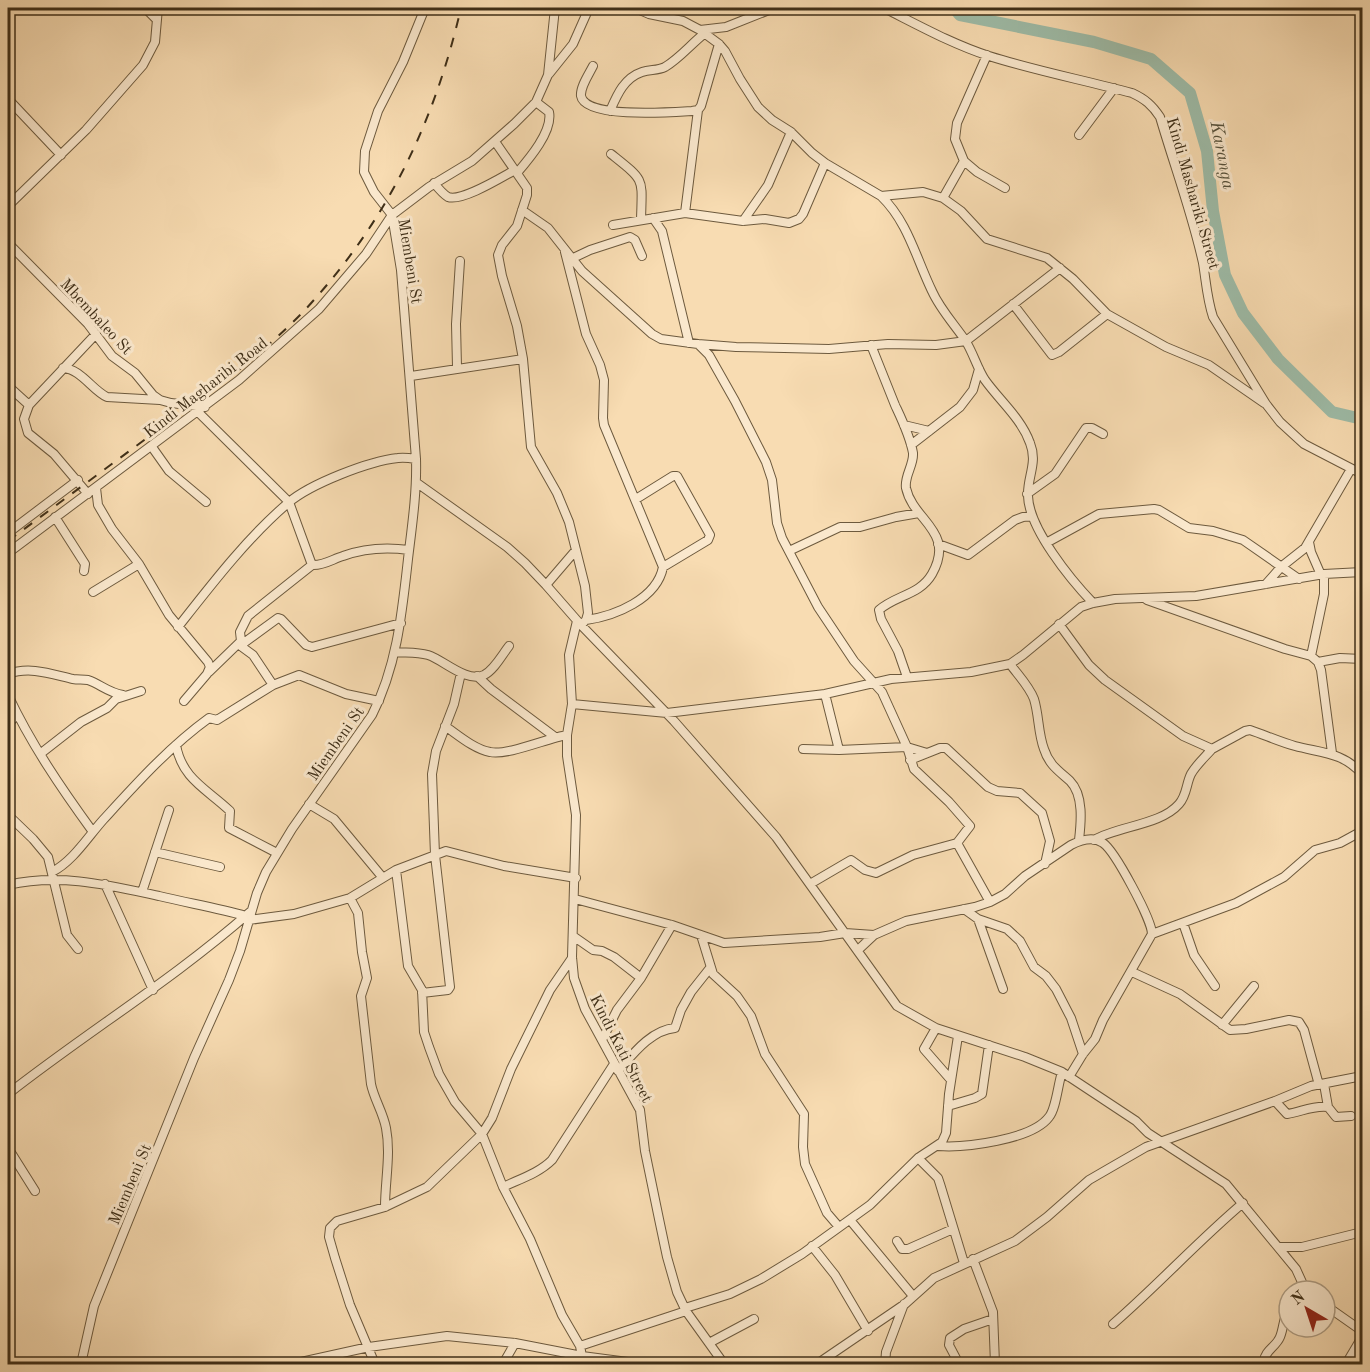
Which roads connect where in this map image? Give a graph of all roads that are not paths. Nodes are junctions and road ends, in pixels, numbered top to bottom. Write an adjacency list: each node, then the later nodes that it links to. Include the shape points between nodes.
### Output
1 (145, 8): 9 (street)
2 (158, 8): 9 (street)
3 (425, 8): 35 (street, Miembeni St, via 378,111 366,151 364,172)
4 (555, 8): 14 (street)
5 (589, 8): 14 (street, via 573,45)
6 (635, 8): 10 (street, via 683,21)
7 (774, 8): 10 (street)
8 (884, 8): 12 (street, Kindi Mashariki Street)
9 (156, 19): 24 (street, via 155,42 143,65)
10 (703, 32): 11 (street); 19 (street, via 667,65 632,78 621,88)
11 (719, 44): 18 (street); 20 (street, via 758,107)
12 (987, 56): 15 (street, Kindi Mashariki Street); 25 (street, via 957,123 955,139)
13 (592, 66): 19 (street, via 582,99 594,108)
14 (548, 75): 17 (street)
15 (1114, 88): 21 (street); 59 (street, Kindi Mashariki Street, via 1145,99 1160,117 1203,264 1213,317)
16 (8, 99): 24 (street)
17 (536, 102): 22 (street, Kindi Magharibi Road); 27 (street, via 549,112 550,120 537,147)
18 (698, 110): 19 (street); 34 (street)
19 (610, 111)
20 (791, 132): 26 (street); 38 (street, via 768,185)
21 (1079, 135)
22 (496, 143): 27 (street); 28 (street, Kindi Magharibi Road)
23 (611, 154): 37 (street, via 640,179)
24 (61, 155): 32 (street)
25 (964, 161): 29 (street); 31 (street)
26 (825, 163): 30 (street); 38 (street, via 799,219 789,223)
27 (516, 172): 28 (street, via 453,198); 33 (street, via 528,191)
28 (434, 183): 35 (street, Kindi Magharibi Road)
29 (1005, 188)
30 (881, 196): 31 (street, via 923,192); 49 (street, via 897,214 932,292)
31 (943, 198): 45 (street, via 962,210 987,239 1047,258)
32 (8, 206)
33 (522, 210): 41 (street, via 548,228); 52 (street, Kindi Kati Street, via 517,226 498,255)
34 (684, 213): 36 (street); 38 (street)
35 (392, 215): 56 (street, Miembeni St); 61 (street, Kindi Magharibi Road, via 366,255 319,309)
36 (654, 218): 37 (street); 50 (street, via 662,231)
37 (641, 220): 39 (street)
38 (743, 221)
39 (613, 225)
40 (8, 243): 48 (street, Mbembaleo St)
41 (564, 248): 43 (street); 75 (street, via 586,334 604,380 604,425)
42 (642, 256): 43 (street, via 630,237)
43 (572, 259): 50 (street, via 652,334)
44 (460, 261): 53 (street)
45 (1060, 268): 46 (street); 47 (street)
46 (1013, 304): 47 (street, via 1052,355); 49 (street)
47 (1107, 314): 59 (street, via 1166,347 1209,365)
48 (96, 334): 54 (street); 58 (street, Mbembaleo St, via 112,356 135,373)
49 (966, 341): 51 (street); 55 (street)
50 (694, 344): 51 (street, via 829,349); 87 (street, via 708,355 720,373 766,462 777,523)
51 (871, 345): 62 (street)
52 (522, 359): 53 (street); 86 (street, Kindi Kati Street, via 531,447 557,493)
53 (457, 367): 56 (street)
54 (63, 368): 58 (street, via 69,368 107,397); 60 (street)
55 (979, 369): 63 (street, via 969,398); 74 (street, via 1030,443 1033,470)
56 (411, 376): 67 (street, Miembeni St)
57 (8, 386): 60 (street)
58 (160, 400): 61 (street)
59 (1266, 404): 68 (street, Kindi Mashariki Street, via 1304,444)
60 (29, 405): 70 (street, via 24,419 28,433)
61 (202, 409): 66 (street, Kindi Magharibi Road); 77 (street)
62 (904, 425): 63 (street); 65 (street)
63 (929, 431): 65 (street)
64 (1103, 434): 74 (street, via 1086,428 1055,474)
65 (911, 445): 78 (street, via 913,460 905,486)
66 (152, 447): 72 (street, Kindi Magharibi Road); 76 (street, via 169,471)
67 (416, 459): 71 (street, Miembeni St); 77 (street, via 399,458 361,468)
68 (1351, 469): 69 (street, Kindi Mashariki Street); 82 (street)
69 (1362, 474)
70 (78, 480): 73 (street); 81 (street)
71 (417, 483): 85 (street, Miembeni St); 98 (street, via 507,547)
72 (96, 488): 73 (street, Kindi Magharibi Road); 89 (street, via 102,512)
73 (88, 494): 80 (street, Kindi Magharibi Road)
74 (1027, 494): 79 (street)
75 (636, 499): 91 (street); 91 (street, via 677,476 710,535)
76 (206, 502)
77 (289, 502): 90 (street); 105 (street, via 258,532)
78 (919, 513): 84 (street, via 933,529); 87 (street, via 861,527 840,527)
79 (1032, 516): 83 (street); 84 (street, via 1015,520 968,555)
80 (55, 517): 88 (street, Kindi Magharibi Road); 93 (street, via 83,561)
81 (8, 533)
82 (1309, 542): 92 (street); 95 (street)
83 (1046, 543): 92 (street, via 1100,514 1154,509 1189,528 1243,540); 101 (street)
84 (938, 544): 117 (street, via 936,564 924,584 879,610)
85 (409, 549): 90 (street, via 376,548); 103 (street, Miembeni St)
86 (576, 550): 98 (street); 102 (street, Kindi Kati Street, via 588,613)
87 (789, 551): 118 (street, via 818,607 854,661)
88 (8, 553)
89 (139, 564): 99 (street); 105 (street)
90 (312, 565): 106 (street, via 248,616 240,632)
91 (663, 567): 102 (street, via 661,576 643,596 613,615)
92 (1281, 567): 96 (street); 97 (street)
93 (84, 571)
94 (1362, 572): 95 (street)
95 (1323, 574): 96 (street); 109 (street, via 1324,594)
96 (1299, 579): 97 (street)
97 (1266, 584): 100 (street, via 1196,596)
98 (546, 585): 102 (street)
99 (93, 592)
100 (1143, 598): 101 (street); 109 (street)
101 (1094, 603): 104 (street)
102 (581, 622): 126 (street, Kindi Kati Street, via 569,655); 127 (street)
103 (401, 623): 106 (street, via 312,647 278,618); 108 (street, Miembeni St)
104 (1059, 624): 112 (street); 136 (street, via 1105,680 1183,736)
105 (178, 627): 113 (street, via 208,662)
106 (240, 645): 113 (street); 119 (street, via 253,655)
107 (508, 646): 116 (street, via 490,670)
108 (395, 652): 114 (street, via 427,655); 125 (street, Miembeni St)
109 (1311, 656): 111 (street)
110 (1362, 659): 111 (street)
111 (1318, 662): 139 (street)
112 (1010, 664): 117 (street, via 972,672); 148 (street, via 1035,701 1049,761 1076,791 1081,819)
113 (208, 673): 124 (street)
114 (461, 673): 116 (street); 130 (street)
115 (8, 674): 123 (street, via 30,670 61,675 87,680)
116 (477, 676): 132 (street)
117 (907, 677): 118 (street)
118 (874, 682): 121 (street); 134 (street)
119 (273, 685): 125 (street, via 303,676 346,694); 133 (street, via 218,720 209,718)
120 (141, 691): 123 (street)
121 (825, 694): 127 (street); 137 (street)
122 (8, 695): 128 (street)
123 (123, 695): 140 (street)
124 (184, 701)
125 (379, 701): 143 (street, Miembeni St)
126 (572, 704): 127 (street); 131 (street, Kindi Kati Street)
127 (667, 713): 161 (street, via 776,837)
128 (17, 716): 129 (street); 140 (street)
129 (8, 724)
130 (445, 726): 132 (street, via 489,752); 153 (street, via 432,774)
131 (567, 735): 132 (street); 159 (street, Kindi Kati Street, via 576,815)
132 (555, 737)
133 (176, 745): 147 (street); 152 (street, via 180,761 190,774 230,811 229,828)
134 (907, 747): 137 (street); 138 (street); 141 (street)
135 (803, 749): 137 (street)
136 (1212, 749): 139 (street, via 1248,730); 149 (street, via 1192,773 1185,795 1171,811)
137 (839, 750)
138 (927, 753): 141 (street); 154 (street, via 946,748 988,787 1020,793 1042,813 1050,841)
139 (1332, 753): 142 (street)
140 (40, 754): 147 (street)
141 (910, 760): 150 (street, via 917,773 971,826)
142 (1362, 774)
143 (309, 804): 152 (street, Miembeni St); 158 (street, via 334,819)
144 (169, 810): 151 (street)
145 (8, 815): 157 (street, via 44,850)
146 (1362, 831): 170 (street, via 1315,850 1266,888)
147 (93, 832): 157 (street)
148 (1079, 840): 149 (street); 154 (street)
149 (1095, 840): 173 (street, via 1105,844 1117,861 1150,921)
150 (957, 843): 161 (street, via 913,855 876,873 850,860); 166 (street)
151 (155, 852): 155 (street); 163 (street)
152 (277, 854): 168 (street, Miembeni St)
153 (435, 855): 156 (street); 159 (street, via 450,851 504,866); 187 (street, via 450,987)
154 (1045, 864): 166 (street)
155 (220, 867)
156 (396, 870): 158 (street); 187 (street, via 408,966)
157 (52, 876): 160 (street); 162 (street); 177 (street, via 67,935)
158 (383, 878): 164 (street)
159 (576, 878): 165 (street, Kindi Kati Street)
160 (105, 884): 163 (street); 186 (street)
161 (810, 884): 172 (street)
162 (8, 885)
163 (142, 892): 168 (street)
164 (350, 898): 168 (street, via 285,916); 214 (street, via 358,913 368,978 361,996 372,1093 382,1112 388,1140)
165 (575, 899): 171 (street); 176 (street, Kindi Kati Street)
166 (987, 904): 167 (street); 169 (street)
167 (964, 909): 169 (street); 175 (street, via 906,921)
168 (248, 915): 186 (street); 243 (street, Miembeni St, via 229,980 105,1276)
169 (982, 921): 185 (street); 193 (street, via 1013,934 1034,967 1052,983 1071,1018)
170 (1183, 923): 173 (street); 183 (street, via 1199,965)
171 (672, 925): 174 (street); 182 (street)
172 (845, 933): 174 (street, via 724,943); 175 (street); 178 (street)
173 (1152, 934): 181 (street)
174 (701, 935): 180 (street)
175 (874, 935): 178 (street)
176 (573, 936): 179 (street, Kindi Kati Street); 182 (street, via 593,950 614,957)
177 (78, 949)
178 (858, 950): 189 (street, via 897,1006)
179 (572, 957): 191 (street, Kindi Kati Street, via 578,992); 206 (street, via 550,990)
180 (711, 968): 194 (street, via 691,992 675,1028 659,1032); 216 (street, via 751,1016 765,1054 804,1114 805,1164 827,1213)
181 (1132, 972): 188 (street, via 1180,994); 193 (street)
182 (641, 978): 191 (street)
183 (1215, 986)
184 (1254, 986): 188 (street)
185 (1003, 989)
186 (153, 990): 200 (street)
187 (422, 993): 206 (street, via 424,1032 439,1074 455,1102)
188 (1222, 1025): 199 (street, via 1235,1031 1282,1021 1299,1022)
189 (936, 1028): 190 (street); 197 (street, via 924,1049)
190 (958, 1036): 192 (street); 197 (street)
191 (602, 1040): 194 (street, Kindi Kati Street)
192 (989, 1045): 195 (street); 203 (street, via 982,1094)
193 (1083, 1054): 195 (street)
194 (616, 1068): 211 (street, via 552,1160); 227 (street, Kindi Kati Street, via 640,1110 667,1257)
195 (1065, 1075): 207 (street); 208 (street, via 1052,1112 1035,1128 982,1144)
196 (1362, 1076): 198 (street)
197 (951, 1080): 203 (street)
198 (1338, 1082): 199 (street); 201 (street)
199 (1322, 1084): 201 (street); 202 (street)
200 (8, 1092)
201 (1327, 1097): 204 (street)
202 (1275, 1101): 204 (street, via 1287,1114); 207 (street)
203 (948, 1106): 208 (street, via 946,1133)
204 (1328, 1107): 205 (street, via 1336,1117)
205 (1351, 1116)
206 (482, 1134): 211 (street); 214 (street, via 427,1187)
207 (1163, 1141): 213 (street, via 1226,1184); 222 (street, via 1103,1171 1015,1241)
208 (938, 1146): 210 (street)
209 (8, 1148): 212 (street)
210 (918, 1158): 215 (street, via 894,1184); 217 (street, via 938,1178)
211 (503, 1186): 238 (street, via 561,1315)
212 (35, 1191)
213 (1243, 1203): 221 (street); 231 (street)
214 (385, 1207): 239 (street, via 337,1221 329,1231 350,1305)
215 (850, 1220): 216 (street); 225 (street)
216 (839, 1227): 220 (street)
217 (954, 1229): 219 (street, via 906,1250); 223 (street)
218 (1362, 1232): 221 (street, via 1302,1247)
219 (897, 1241)
220 (812, 1246): 227 (street, via 761,1279); 232 (street, via 835,1275)
221 (1278, 1247): 224 (street)
222 (973, 1259): 223 (street); 230 (street)
223 (964, 1263): 225 (street, via 934,1278)
224 (1301, 1279)
225 (913, 1296): 226 (street)
226 (904, 1304): 232 (street); 249 (street)
227 (686, 1309): 237 (street, Kindi Kati Street); 238 (street)
228 (1337, 1313): 233 (street)
229 (754, 1319): 237 (street)
230 (993, 1319): 250 (street, via 951,1338 949,1345); 251 (street)
231 (1113, 1324)
232 (868, 1331): 248 (street)
233 (1362, 1331)
234 (1362, 1337): 253 (street)
235 (1278, 1339): 252 (street, via 1265,1354)
236 (515, 1343): 239 (street, via 447,1336); 240 (street); 246 (street)
237 (709, 1343): 242 (street, Kindi Kati Street)
238 (580, 1346): 240 (street)
239 (369, 1347): 244 (street); 245 (street)
240 (582, 1356): 241 (street)
241 (621, 1363): 247 (street)
242 (724, 1364)
243 (81, 1365)
244 (292, 1365)
245 (375, 1365)
246 (503, 1365)
247 (643, 1365)
248 (817, 1365)
249 (885, 1365)
250 (959, 1365)
251 (995, 1365)
252 (1266, 1365)
253 (1346, 1365)

